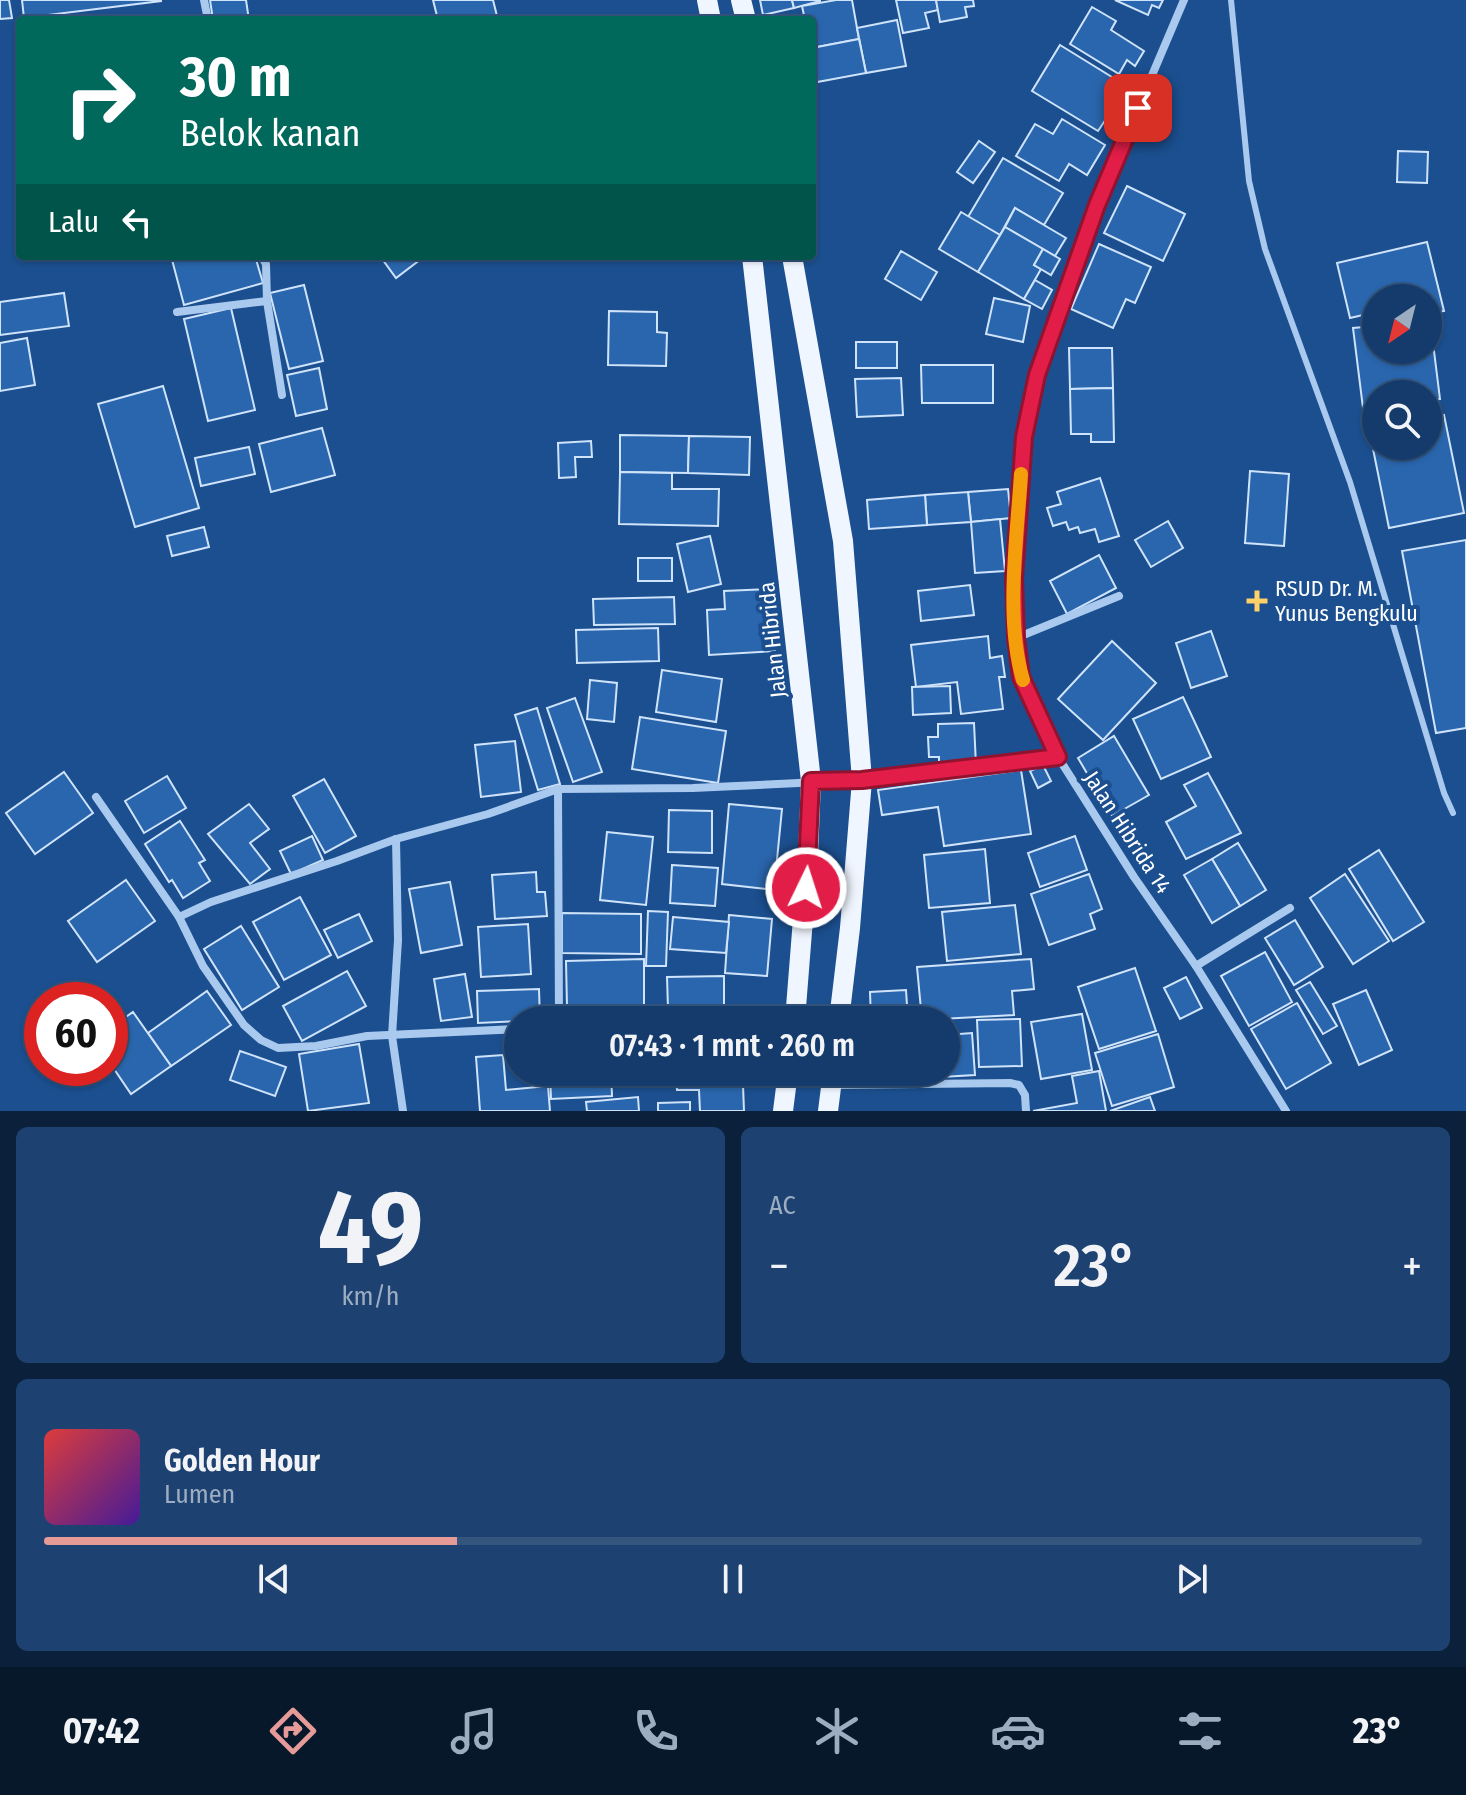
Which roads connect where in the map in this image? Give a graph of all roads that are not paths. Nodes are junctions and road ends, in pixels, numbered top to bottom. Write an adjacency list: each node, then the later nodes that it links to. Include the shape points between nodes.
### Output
1 (1184, 0): 10 (street, Jalan Hibrida 14, via 1097,205 1037,375 1024,437 1014,578)
2 (1231, 0): 16 (lane, via 1249,181 1265,249 1350,482)
3 (264, 260): 6 (street)
4 (752, 260): 13 (main road, Jalan Hibrida)
5 (793, 260): 12 (main road, via 843,541)
6 (267, 301): 7 (street); 8 (street)
7 (177, 312)
8 (282, 395)
9 (1119, 596): 10 (street)
10 (1016, 638): 11 (street, Jalan Hibrida 14, via 1021,677)
11 (1058, 757): 12 (street); 20 (street, Jalan Hibrida 14)
12 (862, 780): 13 (street); 23 (main road)
13 (811, 781): 14 (street); 22 (main road, Jalan Hibrida)
14 (558, 789): 17 (street); 21 (street)
15 (96, 797): 19 (street)
16 (1453, 813)
17 (396, 839): 19 (street); 25 (street, via 398,940)
18 (1290, 908): 20 (street)
19 (179, 917): 25 (street, via 203,966 244,1025 261,1040 278,1048)
20 (1196, 966): 33 (street, Jalan Hibrida 14)
21 (559, 1006)
22 (797, 1006)
23 (841, 1006)
24 (504, 1030): 25 (street)
25 (392, 1036): 29 (street)
26 (960, 1082): 32 (street, via 1019,1085)
27 (786, 1086): 30 (main road)
28 (831, 1086): 31 (main road)
29 (403, 1111)
30 (783, 1111)
31 (828, 1111)
32 (1026, 1111)
33 (1286, 1111)

